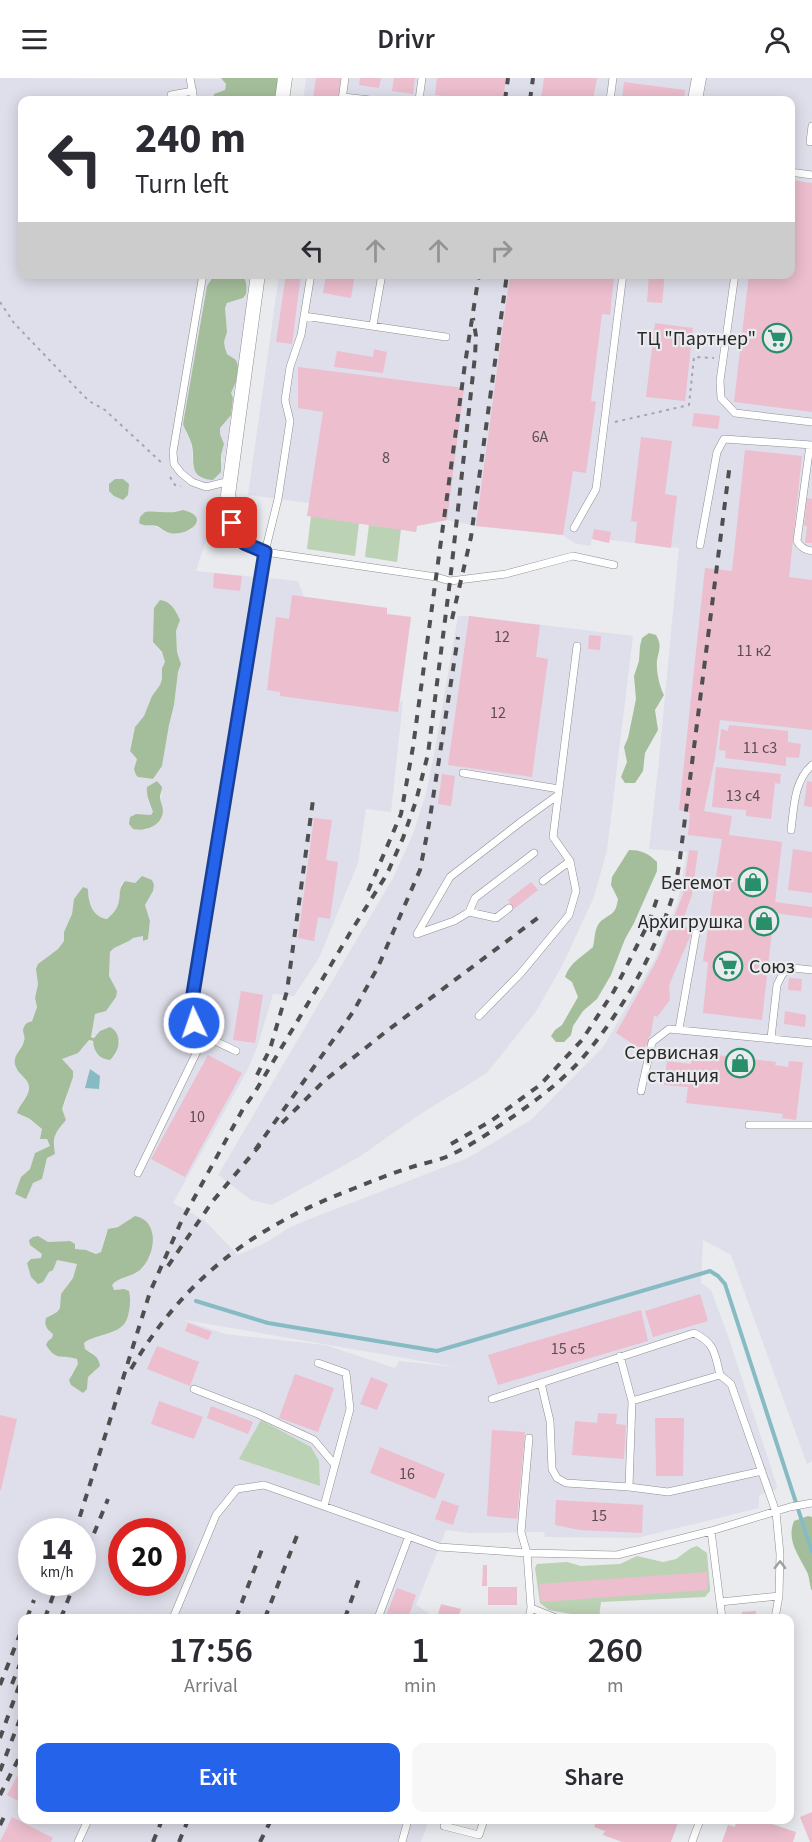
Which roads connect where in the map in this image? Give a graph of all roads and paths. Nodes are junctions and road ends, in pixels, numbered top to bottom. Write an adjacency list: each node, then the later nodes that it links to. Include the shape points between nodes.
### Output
1 (190, 78): 7 (lane)
2 (285, 78): 10 (street)
3 (345, 78): 11 (lane)
4 (422, 78): 12 (lane)
5 (613, 78): 13 (lane)
6 (699, 78): 14 (street)
7 (192, 91): 8 (lane); 9 (lane)
8 (171, 95)
9 (193, 96)
10 (283, 96)
11 (343, 96)
12 (420, 96)
13 (611, 96)
14 (696, 96)
15 (812, 126): 16 (lane)
16 (810, 142)
17 (795, 173): 18 (lane)
18 (812, 175)
19 (202, 279): 33 (lane, via 174,464 192,482 206,487)
20 (257, 279): 33 (street)
21 (310, 279): 26 (lane)
22 (381, 279): 27 (lane)
23 (622, 279): 31 (lane)
24 (734, 279): 29 (lane)
25 (0, 302): 34 (path, via 14,323 89,401 163,464 175,485)
26 (304, 316): 27 (lane); 38 (lane, via 290,367 285,400 290,421)
27 (373, 325): 28 (lane)
28 (446, 337)
29 (723, 358): 30 (lane, via 721,398 735,412); 31 (path, via 694,357 689,405)
30 (812, 422)
31 (604, 425): 35 (lane, via 596,489)
32 (811, 445): 36 (lane, via 724,439 717,452); 37 (lane, via 797,540 800,546)
33 (230, 481): 38 (street, via 232,523 244,543)
34 (185, 487)
35 (574, 528)
36 (700, 545)
37 (812, 551)
38 (265, 552): 39 (lane, via 450,581 506,574 573,555); 54 (lane, via 191,1006 194,1023)
39 (614, 565)
40 (578, 646): 43 (lane)
41 (812, 765): 44 (lane, via 797,788)
42 (463, 773): 43 (lane)
43 (558, 792): 46 (lane, via 553,837); 49 (lane, via 450,877 417,934)
44 (791, 830)
45 (534, 853): 49 (lane, via 475,898)
46 (570, 861): 47 (lane); 52 (lane, via 576,891 569,915 521,973)
47 (543, 881)
48 (509, 908): 49 (lane, via 496,918)
49 (469, 912)
50 (696, 933): 53 (lane)
51 (812, 970): 55 (lane, via 793,968 783,973 777,985)
52 (478, 1016)
53 (679, 1029): 55 (lane); 58 (lane, via 669,1029 652,1042)
54 (204, 1035): 57 (lane); 61 (lane)
55 (771, 1038): 56 (lane)
56 (812, 1043)
57 (236, 1051)
58 (641, 1091)
59 (749, 1125): 60 (lane)
60 (812, 1125)
61 (138, 1173)
62 (620, 1356): 64 (lane, via 694,1333 704,1337 715,1350); 65 (lane); 68 (lane)
63 (318, 1363): 70 (lane, via 346,1373 350,1409)
64 (720, 1375): 68 (lane); 71 (lane, via 731,1384)
65 (541, 1383): 67 (lane); 72 (lane, via 550,1421 552,1469 557,1478 566,1483)
66 (194, 1389): 70 (lane, via 314,1440)
67 (492, 1399)
68 (632, 1401): 72 (lane)
69 (529, 1438): 78 (lane, via 521,1532)
70 (335, 1465): 74 (lane)
71 (762, 1471): 72 (lane, via 668,1492); 75 (lane)
72 (629, 1487)
73 (808, 1503): 75 (lane)
74 (324, 1506): 77 (lane); 82 (lane, via 264,1485 237,1489 216,1515)
75 (776, 1512): 76 (lane); 79 (lane, one-way to 75)
76 (711, 1531): 78 (lane, via 617,1555); 80 (lane)
77 (409, 1536): 78 (lane, via 439,1547); 83 (lane)
78 (526, 1553): 81 (lane)
79 (779, 1596): 80 (lane); 87 (lane)
80 (720, 1602): 86 (lane)
81 (531, 1608): 84 (lane); 85 (lane)
82 (174, 1614)
83 (380, 1614)
84 (530, 1614)
85 (546, 1614)
86 (722, 1614)
87 (776, 1614)
88 (86, 1824): 93 (lane)
89 (407, 1824): 94 (lane)
90 (483, 1824): 92 (lane, via 479,1835)
91 (698, 1824): 95 (lane)
92 (444, 1826)
93 (78, 1842)
94 (402, 1842)
95 (692, 1842)

